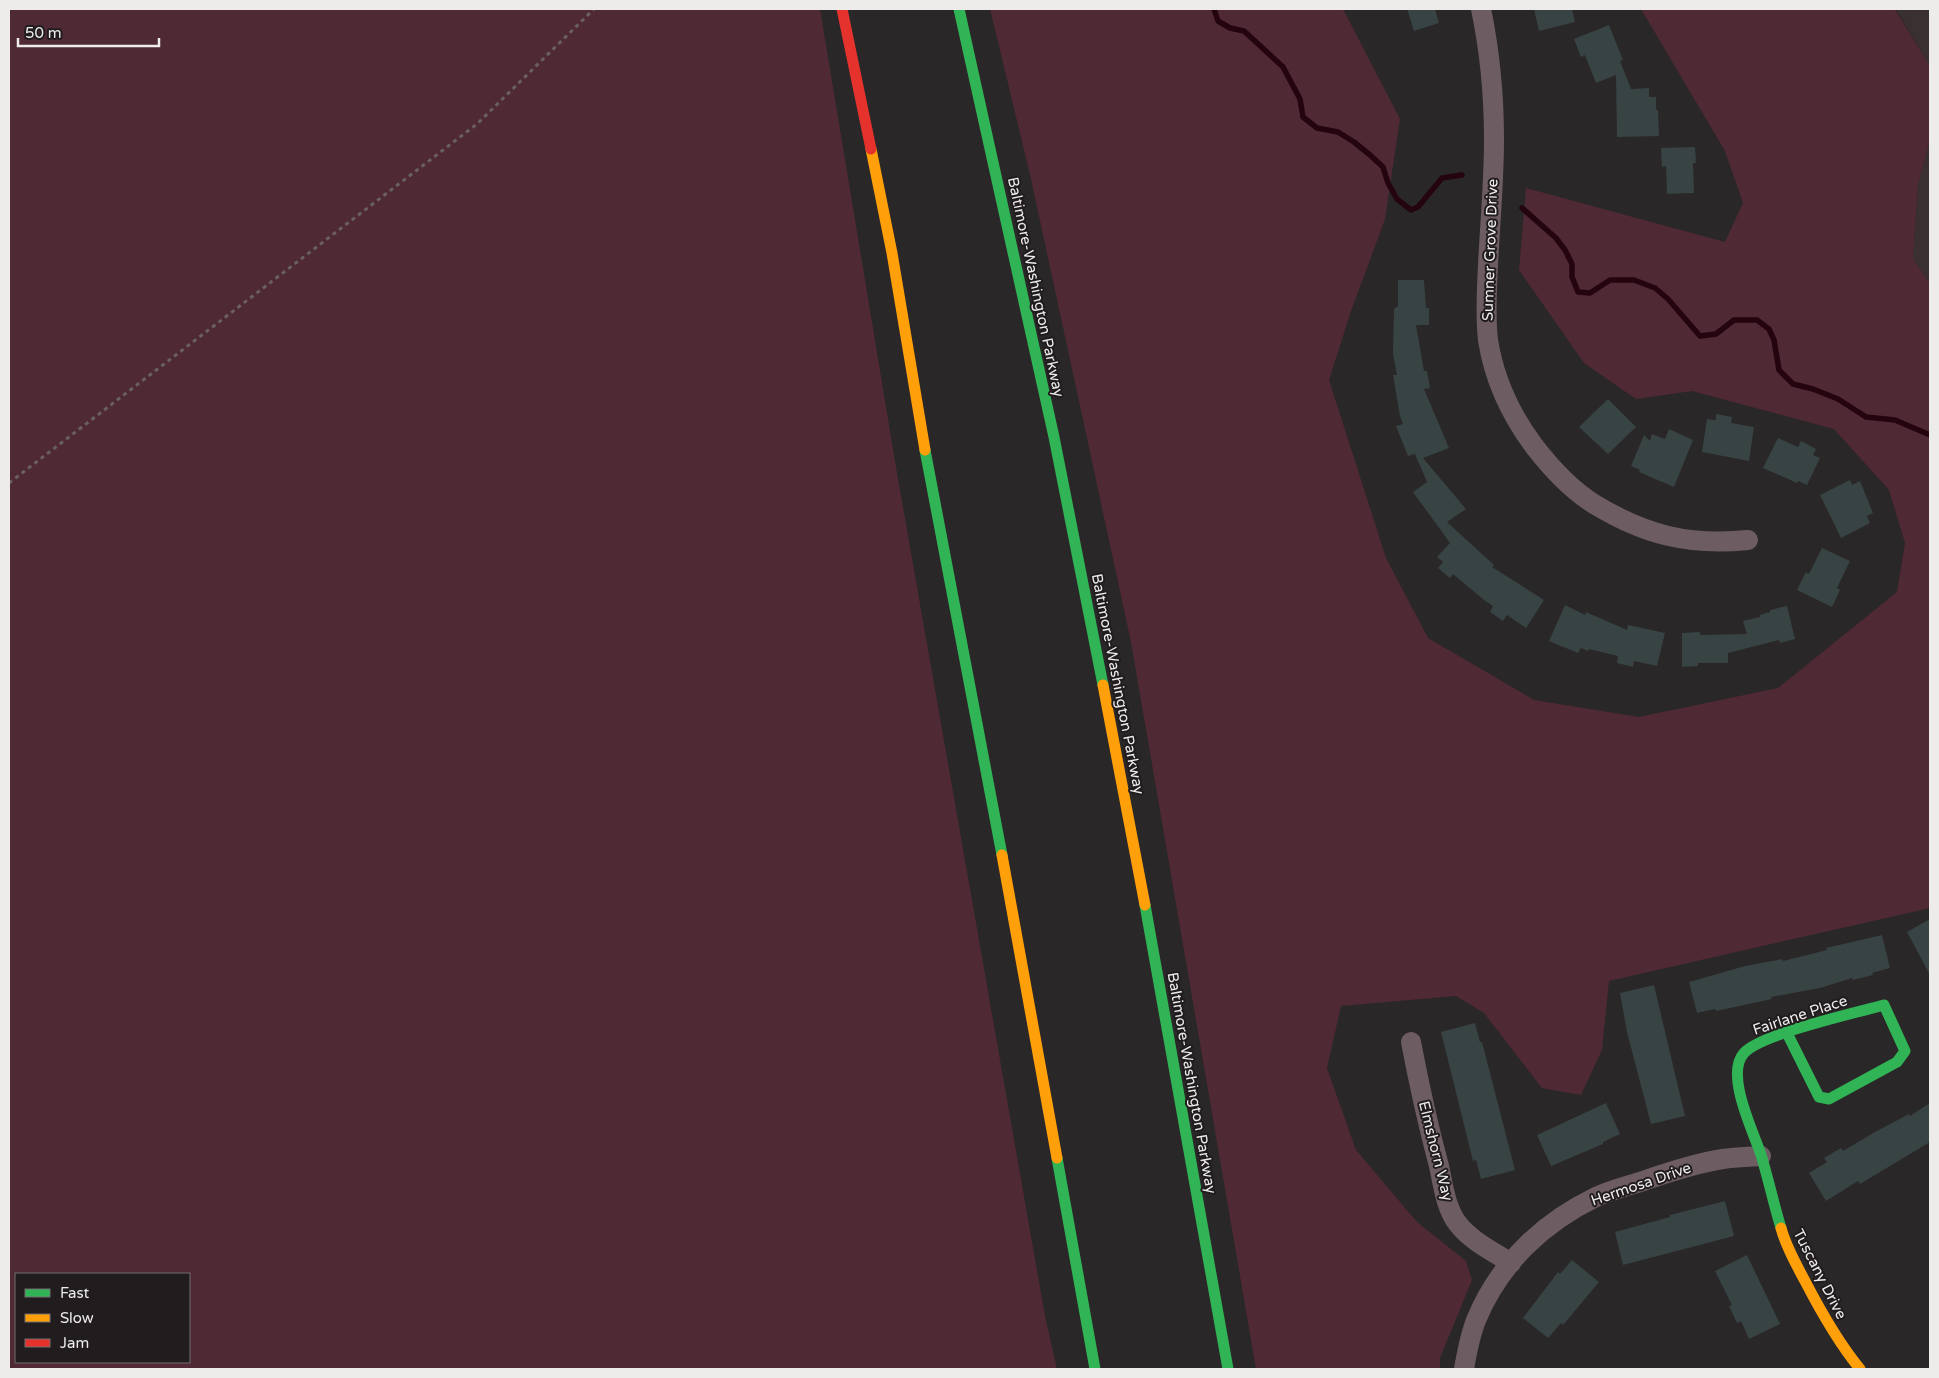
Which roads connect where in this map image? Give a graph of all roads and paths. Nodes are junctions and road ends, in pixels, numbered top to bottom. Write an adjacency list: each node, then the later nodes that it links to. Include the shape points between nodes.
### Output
1 (594, 9): 5 (path, via 477,124)
2 (842, 9): 11 (main road, via 892,253 928,472)
3 (959, 9): 12 (main road, Baltimore-Washington Parkway, via 1054,437 1128,813)
4 (1481, 9): 6 (street, Sumner Grove Drive, via 1490,60 1494,139 1486,303 1488,340 1506,400 1523,432 1562,478 1610,513 1636,526 1689,541 1719,543)
5 (9, 483)
6 (1748, 540)
7 (1787, 1033): 7 (main road, Fairlane Place, via 1884,1005 1905,1051 1896,1062 1829,1099 1819,1097); 9 (main road, Fairlane Place, via 1750,1047 1739,1060 1738,1077 1747,1120)
8 (1412, 1042): 10 (street, Elmshorn Way, via 1446,1198 1458,1224)
9 (1761, 1156): 10 (street, Hermosa Drive, via 1703,1163 1598,1196 1546,1227 1524,1246); 14 (main road, Tuscany Drive, via 1786,1245 1828,1324)
10 (1511, 1263): 13 (street, Hermosa Drive, via 1476,1318)
11 (1095, 1369)
12 (1228, 1369)
13 (1464, 1369)
14 (1860, 1369)

